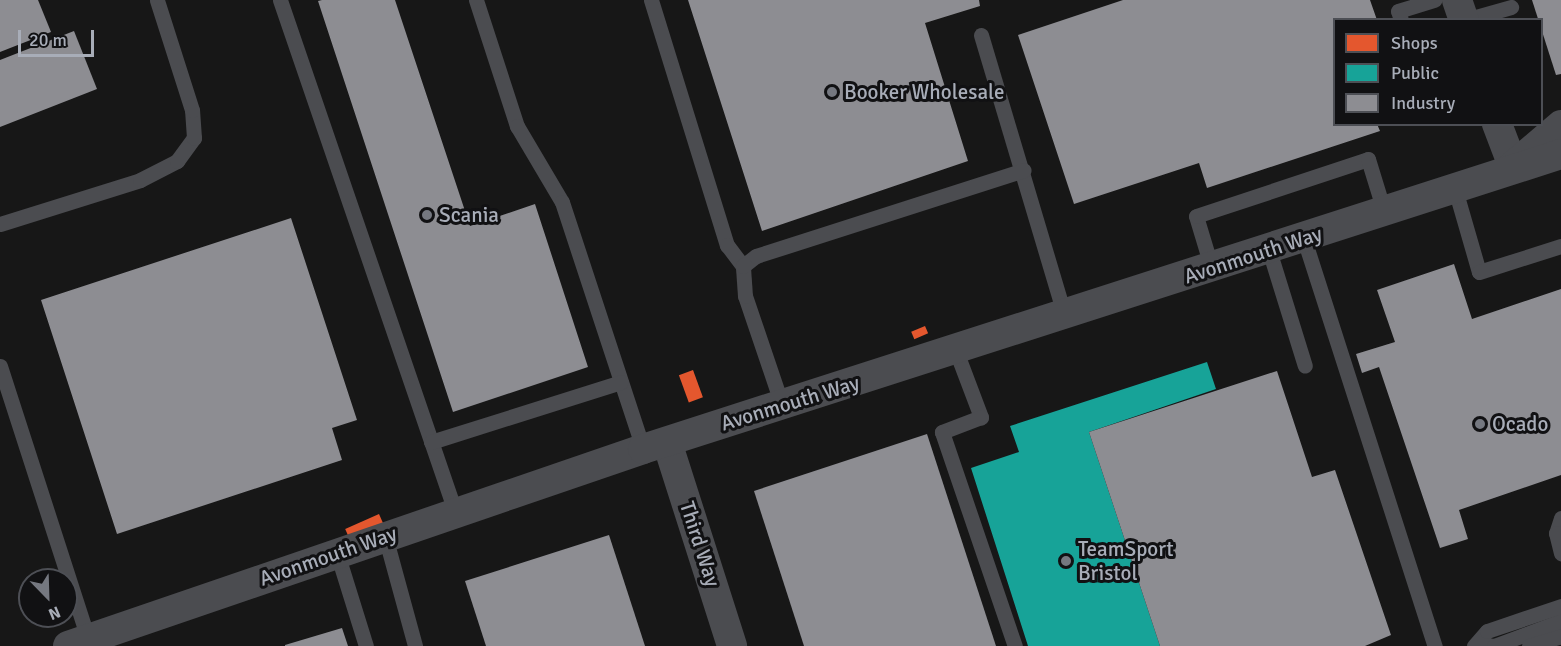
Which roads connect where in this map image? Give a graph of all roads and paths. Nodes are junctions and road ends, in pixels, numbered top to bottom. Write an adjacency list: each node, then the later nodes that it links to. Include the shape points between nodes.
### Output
1 (158, 0): 19 (lane, via 192,110 194,138 177,161 140,180)
2 (280, 0): 31 (lane)
3 (476, 0): 29 (lane, via 517,126 562,202)
4 (651, 0): 23 (lane, via 727,245)
5 (1434, 0): 8 (lane)
6 (1457, 0): 9 (street)
7 (1511, 9): 10 (lane)
8 (1398, 10)
9 (1463, 18)
10 (1473, 18)
11 (981, 35): 16 (lane)
12 (1561, 125): 15 (street, Avonmouth Way)
13 (1498, 126): 15 (street)
14 (1561, 154): 15 (street, Avonmouth Way)
15 (1514, 166): 17 (street, Avonmouth Way)
16 (1024, 170): 23 (lane, via 756,256); 25 (lane)
17 (1455, 189): 18 (street, Avonmouth Way); 21 (lane, via 1479,272)
18 (1384, 211): 20 (street, Avonmouth Way); 24 (lane, via 1368,159 1196,216)
19 (0, 224)
20 (1304, 238): 22 (street, Avonmouth Way); 47 (lane)
21 (1561, 246)
22 (1269, 250): 24 (street, Avonmouth Way); 28 (lane)
23 (743, 266): 30 (lane, via 745,296)
24 (1212, 269): 25 (street, Avonmouth Way)
25 (1065, 316): 26 (street, Avonmouth Way)
26 (956, 351): 30 (street, Avonmouth Way); 46 (lane, via 981,417 942,432)
27 (0, 366): 41 (lane)
28 (1305, 366)
29 (621, 382): 31 (lane); 32 (lane)
30 (782, 405): 32 (street, Avonmouth Way)
31 (431, 442): 33 (lane)
32 (655, 445): 33 (street, Avonmouth Way); 45 (street, Third Way)
33 (456, 514): 35 (street, Avonmouth Way)
34 (1561, 518): 37 (lane, via 1556,533)
35 (385, 536): 36 (street, Avonmouth Way); 44 (lane)
36 (337, 552): 41 (street, Avonmouth Way); 43 (lane)
37 (1561, 553)
38 (1561, 606): 42 (lane, via 1487,631)
39 (1561, 621): 42 (lane, via 1494,646)
40 (1561, 636): 48 (lane)
41 (79, 643)
42 (1476, 645)
43 (366, 646)
44 (415, 646)
45 (732, 646)
46 (1015, 646)
47 (1435, 646)
48 (1529, 646)

